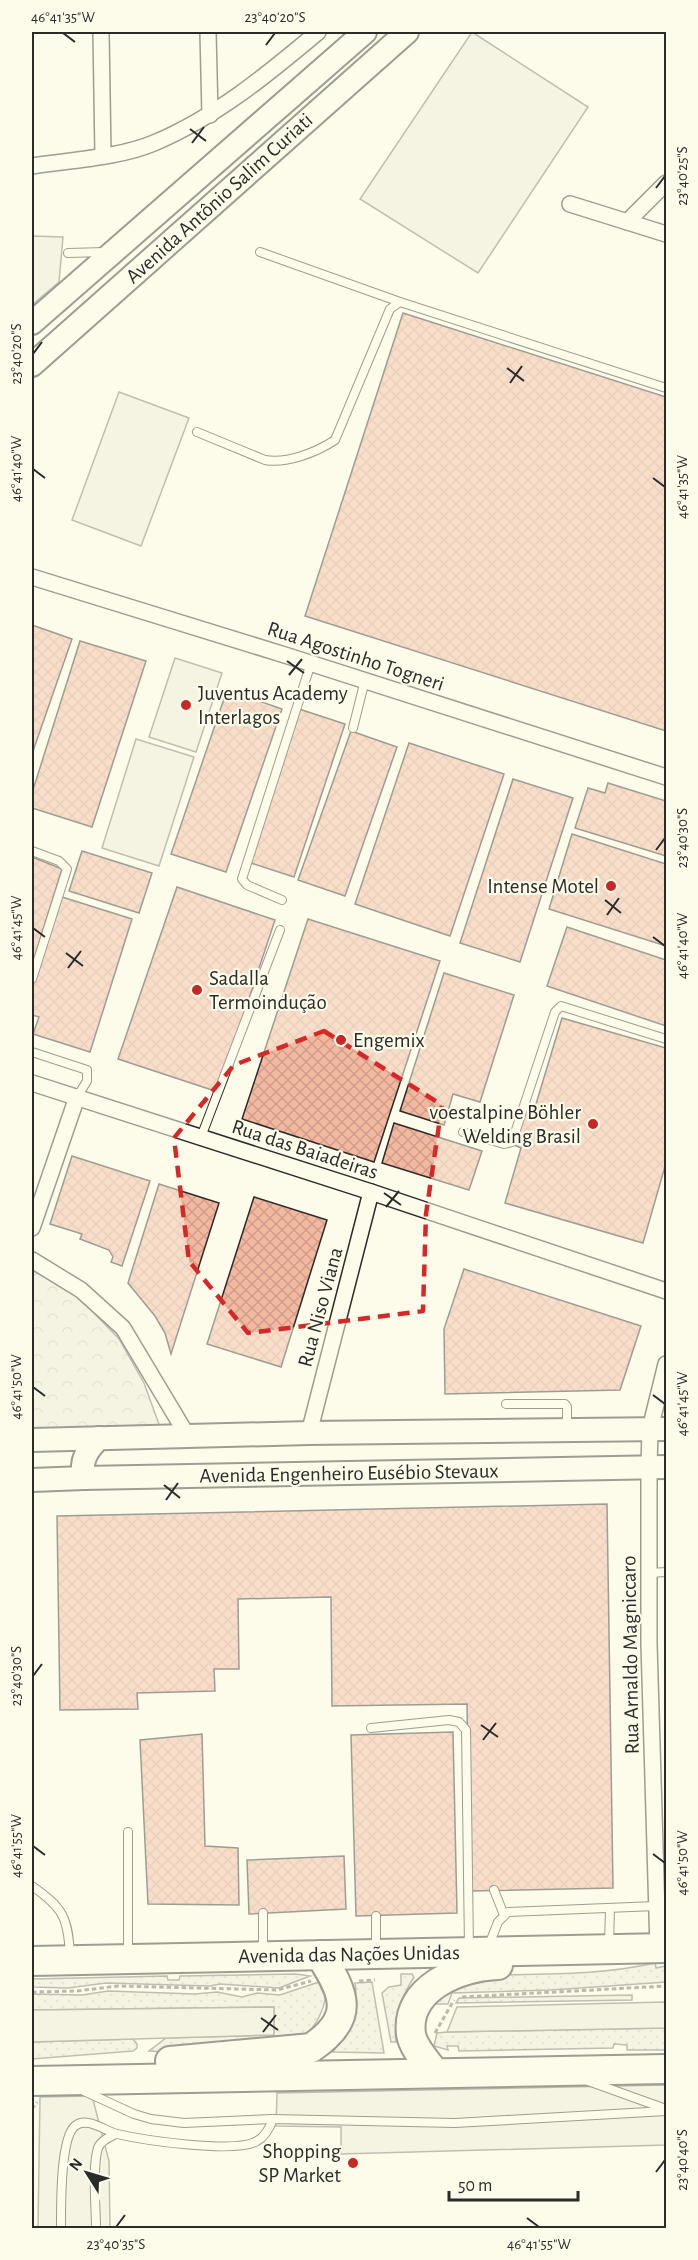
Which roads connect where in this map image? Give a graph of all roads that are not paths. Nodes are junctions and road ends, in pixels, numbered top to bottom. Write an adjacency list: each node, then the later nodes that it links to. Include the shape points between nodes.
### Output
1 (101, 32): 7 (street)
2 (208, 32): 6 (street)
3 (318, 32): 6 (street)
4 (365, 32): 13 (main road, Avenida Antônio Salim Curiati)
5 (407, 32): 18 (main road, Avenida Antônio Salim Curiati)
6 (210, 115): 7 (street, via 153,144)
7 (103, 156): 8 (street)
8 (32, 166)
9 (666, 183): 11 (street)
10 (570, 204): 11 (street)
11 (627, 222): 12 (street)
12 (666, 234)
13 (113, 252): 15 (lane); 17 (main road, Avenida Antônio Salim Curiati)
14 (260, 252): 16 (lane)
15 (68, 253)
16 (400, 302): 19 (lane); 20 (lane, via 390,309 335,440 324,448 276,462)
17 (32, 323)
18 (32, 365)
19 (666, 388)
20 (197, 432)
21 (32, 577): 22 (street, Rua Agostinho Togneri)
22 (311, 663): 23 (street, Rua Agostinho Togneri); 27 (lane, via 242,879)
23 (365, 680): 24 (lane); 25 (street, Rua Agostinho Togneri)
24 (353, 728)
25 (666, 777)
26 (32, 851): 29 (lane, via 59,861 67,869)
27 (282, 900)
28 (280, 930): 35 (lane)
29 (32, 978)
30 (666, 1039): 34 (lane, via 561,1006 555,1012 512,1142 504,1144)
31 (32, 1052): 33 (lane, via 87,1070 87,1081)
32 (32, 1083): 33 (street, Rua das Baiadeiras)
33 (77, 1097): 35 (street, Rua das Baiadeiras); 37 (street)
34 (463, 1132)
35 (201, 1137): 36 (street, Rua das Baiadeiras)
36 (371, 1192): 39 (street, Rua das Baiadeiras); 44 (street, Rua Niso Viana)
37 (32, 1228)
38 (32, 1260): 45 (street, via 81,1290 123,1328)
39 (666, 1291)
40 (666, 1364): 43 (street, Rua Arnaldo Magniccaro)
41 (506, 1404): 42 (lane, via 565,1404)
42 (567, 1429): 43 (main road, Avenida Engenheiro Eusébio Stevaux); 44 (main road, Avenida Engenheiro Eusébio Stevaux)
43 (658, 1429): 48 (street, Rua Arnaldo Magniccaro)
44 (309, 1433): 45 (main road, Avenida Engenheiro Eusébio Stevaux)
45 (187, 1435): 46 (main road, Avenida Engenheiro Eusébio Stevaux)
46 (99, 1438): 47 (main road, Avenida Engenheiro Eusébio Stevaux); 49 (main road, via 85,1454)
47 (32, 1440)
48 (658, 1467): 49 (main road, Avenida Engenheiro Eusébio Stevaux); 52 (street, Rua Arnaldo Magniccaro)
49 (84, 1478): 50 (main road, Avenida Engenheiro Eusébio Stevaux)
50 (32, 1480)
51 (666, 1572): 52 (lane)
52 (650, 1573): 55 (street, Rua Arnaldo Magniccaro, via 649,1644)
53 (371, 1728): 65 (lane, via 449,1720 459,1722 466,1730)
54 (128, 1832): 68 (lane)
55 (661, 1843): 58 (street, Rua Arnaldo Magniccaro)
56 (32, 1886): 70 (lane, via 58,1907 64,1917 69,1930)
57 (494, 1890): 61 (lane)
58 (656, 1906): 59 (lane); 63 (street, Rua Arnaldo Magniccaro)
59 (610, 1909): 61 (lane); 64 (lane)
60 (263, 1913): 67 (lane)
61 (504, 1915): 65 (lane)
62 (376, 1916): 71 (lane)
63 (662, 1948): 64 (highway, Avenida das Nações Unidas)
64 (619, 1949): 65 (highway, Avenida das Nações Unidas); 74 (highway, via 585,1963 486,1965 454,1974 425,1991 411,2017 411,2036)
65 (478, 1952): 71 (highway, Avenida das Nações Unidas)
66 (320, 1955): 67 (highway, Avenida das Nações Unidas); 71 (highway, Avenida das Nações Unidas); 75 (highway, via 336,1980 342,2005 339,2021 327,2037 311,2048 109,2065)
67 (263, 1956): 68 (highway, Avenida das Nações Unidas)
68 (128, 1959): 70 (highway, Avenida das Nações Unidas)
69 (32, 1960): 70 (highway, Avenida das Nações Unidas)
70 (70, 1960)
71 (376, 1966)
72 (666, 2069): 73 (highway)
73 (561, 2071): 74 (highway); 77 (lane)
74 (435, 2073): 75 (highway)
75 (71, 2080): 76 (highway); 78 (lane, via 151,2119)
76 (32, 2081)
77 (666, 2110): 78 (lane, via 455,2123)
78 (273, 2119): 79 (lane, via 257,2142 237,2146 191,2145)
79 (116, 2134): 80 (lane, via 87,2122 75,2126 67,2138); 81 (lane, via 98,2149)
80 (61, 2229)
81 (96, 2229)

